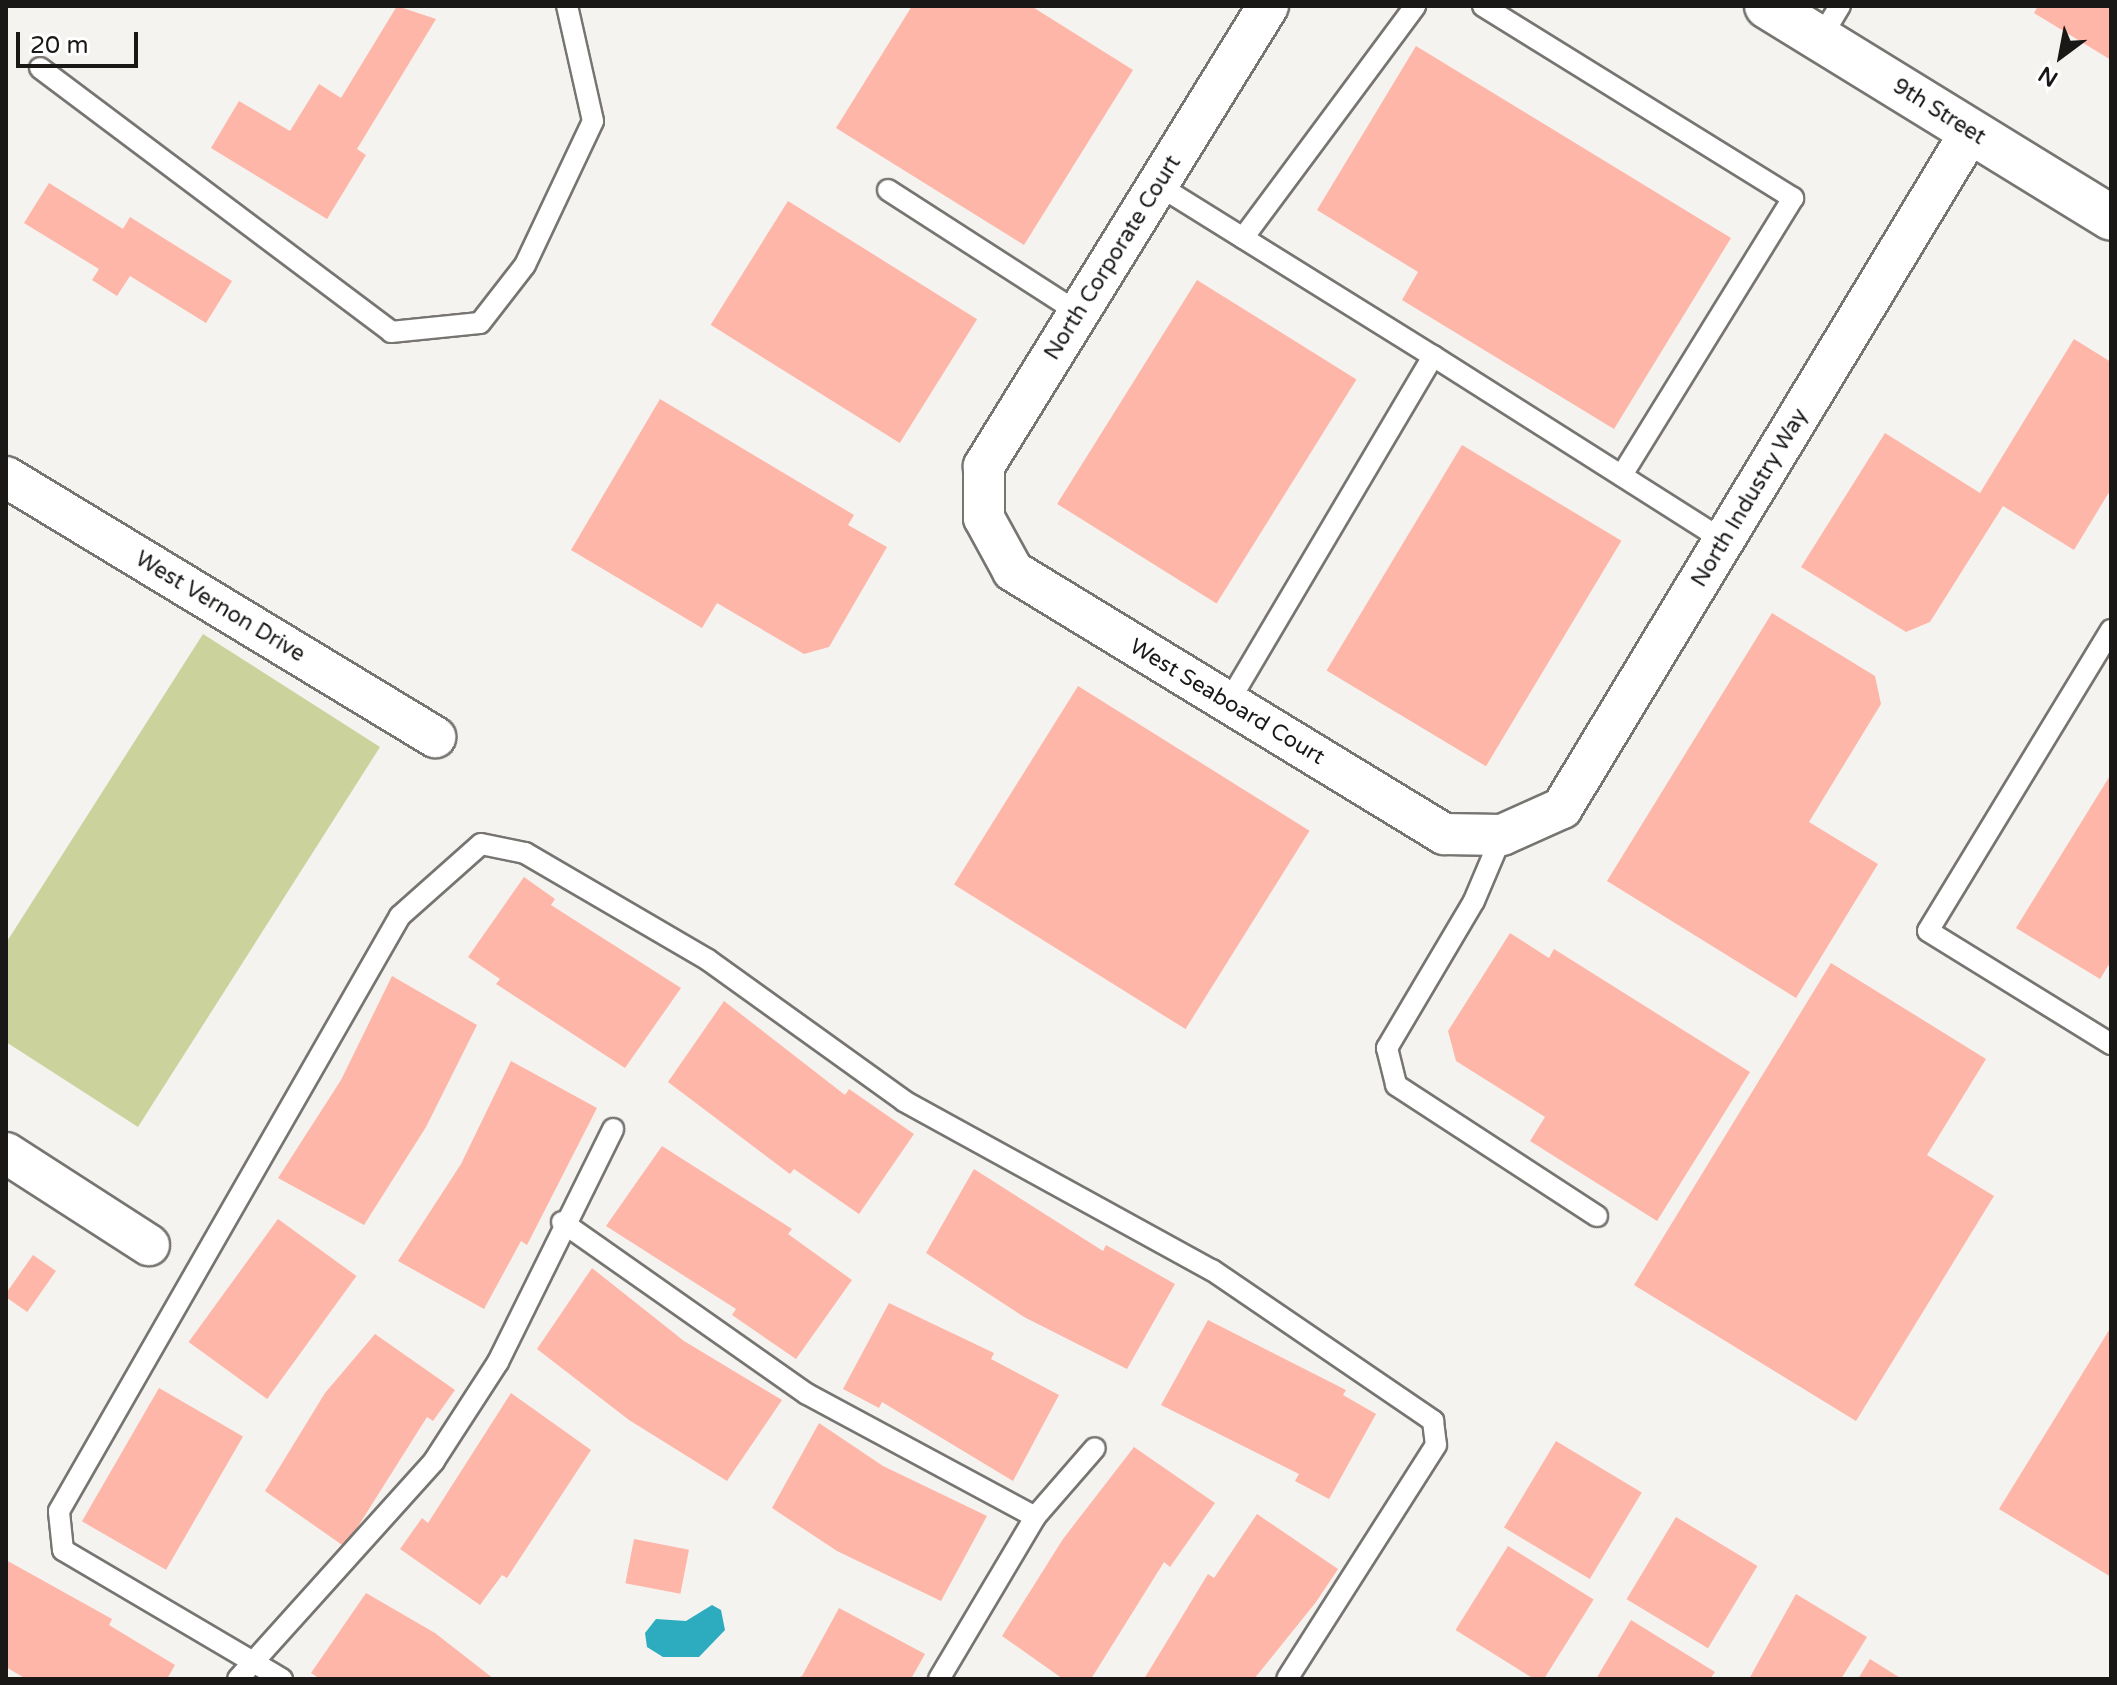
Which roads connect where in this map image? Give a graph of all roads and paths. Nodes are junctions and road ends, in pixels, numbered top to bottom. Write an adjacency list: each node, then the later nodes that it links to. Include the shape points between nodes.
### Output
1 (567, 6): 7 (lane, via 593,121 525,265 480,323 391,332)
2 (1268, 6): 9 (street, North Corporate Court)
3 (1415, 6): 12 (lane)
4 (1483, 6): 15 (lane, via 1793,198)
5 (1767, 6): 6 (street, 9th Street)
6 (1830, 22): 8 (street, 9th Street)
7 (40, 68)
8 (1971, 131): 11 (street, 9th Street); 18 (street, North Industry Way)
9 (1158, 185): 12 (lane); 13 (street, North Corporate Court)
10 (888, 190): 13 (lane)
11 (2106, 204)
12 (1243, 238): 14 (lane)
13 (1079, 313): 17 (street, North Corporate Court, via 984,466)
14 (1433, 356): 15 (lane); 20 (lane)
15 (1622, 475): 18 (lane)
16 (6, 477): 21 (street, West Vernon Drive)
17 (984, 518): 20 (street, West Seaboard Court, via 1013,571)
18 (1724, 541): 22 (street, North Industry Way, via 1562,808)
19 (2111, 630): 23 (lane, via 1928,931)
20 (1228, 703): 22 (street, West Seaboard Court, via 1444,834)
21 (435, 737)
22 (1502, 835): 26 (lane, via 1474,901 1387,1048 1396,1085)
23 (2111, 1044)
24 (613, 1129): 27 (lane)
25 (6, 1153): 28 (street)
26 (1597, 1216)
27 (562, 1222): 30 (lane, via 807,1394); 31 (lane, via 498,1362 434,1461 357,1554)
28 (149, 1245)
29 (1095, 1448): 30 (lane)
30 (1035, 1517): 34 (lane)
31 (251, 1657): 32 (lane); 33 (lane); 35 (lane, via 63,1550 59,1511 393,927 440,875 481,844 525,853 708,960 904,1101 1212,1270 1433,1421 1436,1445 1367,1564)
32 (238, 1679)
33 (282, 1679)
34 (939, 1679)
35 (1287, 1679)

